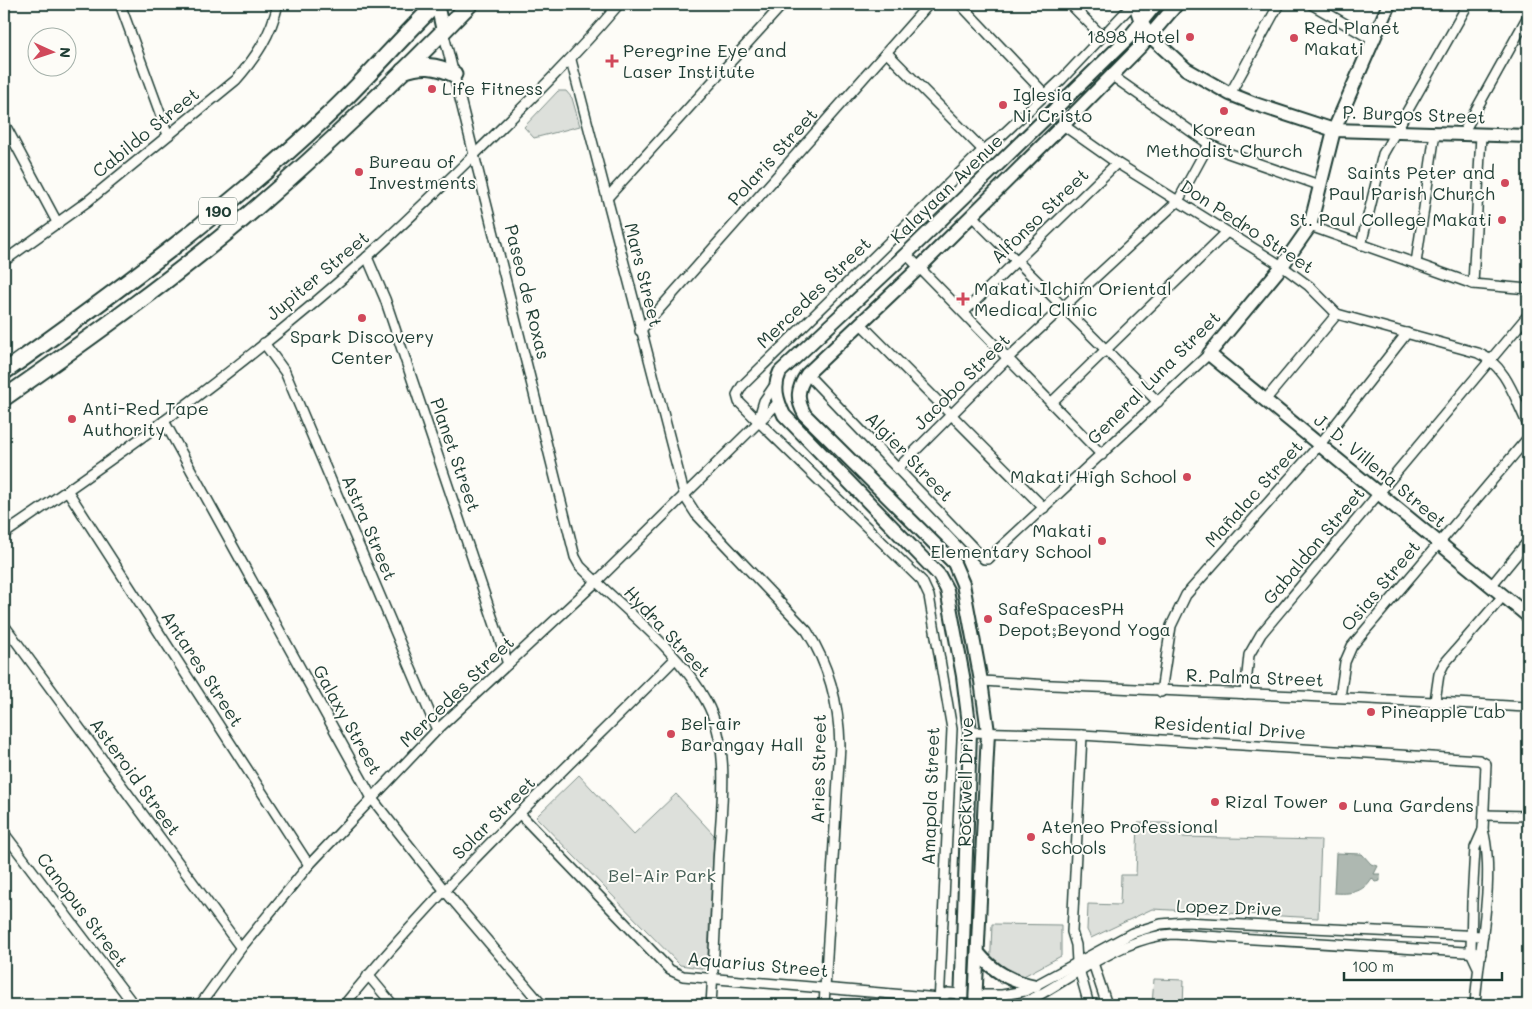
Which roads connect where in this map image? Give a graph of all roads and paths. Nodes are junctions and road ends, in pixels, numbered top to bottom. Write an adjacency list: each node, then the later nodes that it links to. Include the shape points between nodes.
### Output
1 (120, 4): 35 (street)
2 (278, 4): 35 (street, Cabildo Street, via 273,23 255,58 236,80)
3 (436, 4): 19 (main road, Paseo de Roxas); 72 (main road, 190, via 325,118 244,190 170,250)
4 (470, 4): 19 (main road, 190)
5 (619, 4): 24 (street, Jupiter Street)
6 (782, 4): 44 (street)
7 (929, 4): 23 (street, Polaris Street)
8 (960, 4): 28 (street)
9 (1070, 4): 20 (street)
10 (1134, 4): 18 (main road, P. Burgos Street); 20 (street, Mercedes Street)
11 (1156, 4): 18 (main road, Kalayaan Avenue)
12 (1177, 4): 21 (main road, Kalayaan Avenue)
13 (1279, 4): 29 (street)
14 (1311, 4): 22 (street)
15 (1389, 4): 22 (main road, General Luna Street)
16 (1468, 4): 33 (street)
17 (1528, 16): 36 (street)
18 (1141, 22): 21 (main road, P. Burgos Street); 51 (main road, Kalayaan Avenue)
19 (443, 31): 25 (main road, 190); 26 (street, Paseo de Roxas)
20 (1102, 36): 28 (street, Mercedes Street)
21 (1150, 36): 27 (main road, Kalayaan Avenue); 29 (main road, P. Burgos Street, via 1186,69)
22 (1372, 40): 32 (main road, General Luna Street)
23 (887, 53): 40 (street); 65 (street, Polaris Street)
24 (571, 60): 41 (street, Jupiter Street); 44 (street, Mars Street)
25 (401, 72): 26 (main road, via 426,66); 76 (main road, 190, via 256,207 109,325)
26 (454, 74): 41 (street, Paseo de Roxas)
27 (1111, 75): 31 (main road, Kalayaan Avenue); 39 (street)
28 (1045, 94): 40 (street, Mercedes Street)
29 (1230, 94): 32 (main road, P. Burgos Street)
30 (4, 123): 47 (street)
31 (1063, 125): 42 (street, Don Pedro Street); 46 (main road, Kalayaan Avenue)
32 (1334, 130): 33 (main road, P. Burgos Street); 43 (main road, General Luna Street)
33 (1396, 132): 34 (main road, P. Burgos Street); 50 (street, via 1383,154)
34 (1435, 134): 36 (main road, P. Burgos Street); 55 (street)
35 (168, 135): 47 (street, Cabildo Street)
36 (1462, 135): 37 (main road, P. Burgos Street)
37 (1481, 135): 38 (main road, P. Burgos Street); 58 (street)
38 (1528, 136)
39 (1209, 144): 43 (street); 45 (street, Jacobo Street)
40 (983, 150): 83 (street, Mercedes Street, via 742,386 737,394 739,402)
41 (474, 156): 52 (street, Jupiter Street); 97 (street, Paseo de Roxas, via 575,557)
42 (1117, 163): 45 (street, Don Pedro Street); 53 (street, Alfonso Street)
43 (1319, 185): 48 (main road, General Luna Street)
44 (607, 198): 65 (street, Mars Street)
45 (1178, 201): 49 (street, Don Pedro Street); 60 (street, Jacobo Street)
46 (972, 216): 53 (street); 57 (main road, Kalayaan Avenue)
47 (58, 224): 54 (street, Cabildo Street)
48 (1310, 226): 50 (street); 56 (main road, General Luna Street)
49 (1227, 232): 56 (street, Don Pedro Street); 68 (street)
50 (1361, 245): 55 (street)
51 (906, 254): 57 (street); 74 (main road, Kalayaan Avenue, via 780,372)
52 (367, 257): 67 (street, Jupiter Street); 103 (street, Planet Street, via 388,308)
53 (1017, 260): 60 (street); 61 (street, Alfonso Street)
54 (4, 261)
55 (1416, 263): 58 (street)
56 (1282, 266): 62 (street, Don Pedro Street, via 1309,286); 69 (main road, General Luna Street)
57 (920, 267): 61 (street); 64 (main road, Kalayaan Avenue)
58 (1473, 284): 59 (street)
59 (1528, 289)
60 (1063, 307): 68 (street); 70 (street, Jacobo Street)
61 (964, 312): 70 (street)
62 (1337, 314): 66 (street, Don Pedro Street); 77 (street)
63 (1528, 315): 71 (street, Gabaldon Street)
64 (860, 323): 73 (main road, Kalayaan Avenue); 81 (street)
65 (640, 331): 91 (street, Mars Street)
66 (1407, 334): 71 (street, Don Pedro Street); 86 (street, Mañalac Street)
67 (264, 343): 82 (street, Jupiter Street); 110 (street, Astra Street, via 285,372)
68 (1107, 351): 78 (street); 80 (street)
69 (1209, 354): 77 (main road, J. D. Villena Street); 78 (street, General Luna Street)
70 (1008, 358): 80 (street); 81 (street, Jacobo Street)
71 (1491, 358): 84 (street, via 1499,366); 90 (street, Gabaldon Street)
72 (4, 372)
73 (807, 374): 75 (main road, Kalayaan Avenue); 79 (main road); 88 (street, Algier Street)
74 (775, 385): 79 (main road); 83 (street, Mercedes Street, via 764,401)
75 (800, 386): 104 (main road, Rockwell Drive, via 798,397 805,415 954,563 963,584)
76 (4, 398)
77 (1266, 399): 86 (main road, J. D. Villena Street)
78 (1158, 402): 87 (street, General Luna Street)
79 (778, 403): 83 (street, Mercedes Street); 111 (main road, Rockwell Drive, via 784,415 944,581 963,676)
80 (1051, 403): 87 (street)
81 (952, 414): 88 (street, Jacobo Street); 92 (street)
82 (164, 421): 89 (street, Jupiter Street); 114 (street, Galaxy Street)
83 (758, 421): 91 (street, Mercedes Street); 134 (street, Amapola Street, via 922,581 929,596 952,729)
84 (1528, 425)
85 (1528, 438): 95 (street, Osias Street)
86 (1321, 444): 90 (main road, J. D. Villena Street); 105 (street, Mañalac Street, via 1186,595 1171,626)
87 (1102, 455): 92 (street, General Luna Street)
88 (898, 468): 96 (street, Algier Street)
89 (67, 490): 93 (street, Jupiter Street); 120 (street, Antares Street)
90 (1379, 495): 95 (main road, J. D. Villena Street); 106 (street, Gabaldon Street, via 1261,634 1249,655)
91 (685, 496): 97 (street, Mercedes Street); 133 (street, Aries Street, via 696,514 807,631 820,650 830,676 840,746)
92 (1044, 508): 96 (street, General Luna Street)
93 (4, 534)
94 (1528, 541): 98 (street)
95 (1438, 542): 98 (main road, J. D. Villena Street); 107 (street, Osias Street, via 1352,646 1345,662)
96 (988, 560)
97 (596, 582): 102 (street, Hydra Street); 103 (street, Mercedes Street)
98 (1491, 586): 99 (main road, J. D. Villena Street)
99 (1503, 596): 100 (main road, J. D. Villena Street); 108 (street, via 1444,664)
100 (1528, 616)
101 (4, 625): 125 (street, Asteroid Street)
102 (675, 659): 115 (street, Solar Street); 131 (street, Hydra Street, via 707,702 721,748)
103 (508, 664): 110 (street, Mercedes Street)
104 (981, 681): 105 (street, R. Palma Street); 112 (main road, Rockwell Drive)
105 (1161, 692): 106 (street, R. Palma Street)
106 (1245, 694): 107 (street, R. Palma Street)
107 (1340, 697): 108 (street, R. Palma Street)
108 (1435, 701): 109 (street, R. Palma Street)
109 (1528, 707)
110 (438, 730): 114 (street, Mercedes Street)
111 (970, 732): 112 (street, Residential Drive); 135 (main road, Rockwell Drive)
112 (988, 732): 113 (street, Residential Drive); 126 (main road, Rockwell Drive)
113 (1082, 734): 116 (street, Residential Drive, via 1479,760 1486,764); 124 (street, via 1072,915)
114 (373, 800): 120 (street, Mercedes Street); 121 (street, Galaxy Street)
115 (520, 814): 121 (street, Solar Street); 131 (street, Aquarius Street, via 670,970 683,976)
116 (1484, 815): 117 (street); 118 (street)
117 (1528, 816)
118 (1483, 830): 122 (street, via 1475,848); 123 (street, via 1488,848)
119 (4, 834): 137 (street, Canopus Street)
120 (309, 865): 125 (street, Mercedes Street)
121 (444, 891): 130 (street, Solar Street); 141 (street, Galaxy Street)
122 (1471, 936): 123 (street, Lopez Drive); 127 (street); 128 (street, Lopez Drive, via 1184,922 1150,926)
123 (1483, 936): 127 (street)
124 (1076, 946): 128 (street); 129 (street)
125 (241, 948): 138 (street, Mercedes Street)
126 (978, 953): 132 (main road, via 1002,976); 136 (main road, Rockwell Drive)
127 (1476, 953): 128 (street, Lopez Drive, via 1173,934 1132,943); 147 (street)
128 (1092, 959): 129 (street, Lopez Drive); 146 (street)
129 (1078, 966): 132 (street, Lopez Drive); 144 (street, Lopez Drive, via 1045,992); 145 (street)
130 (368, 975): 139 (street, Solar Street); 140 (street)
131 (712, 980): 133 (street, Aquarius Street); 142 (street, Hydra Street)
132 (1035, 986): 136 (street, Lopez Drive)
133 (825, 988): 134 (street, Aquarius Street); 143 (street, Aries Street)
134 (939, 1001): 135 (street, Aquarius Street, via 948,993)
135 (961, 1001): 136 (main road, Lopez Drive)
136 (973, 1002)
137 (134, 1005)
138 (200, 1005)
139 (344, 1005)
140 (393, 1005)
141 (542, 1005)
142 (711, 1005)
143 (824, 1005)
144 (1014, 1005)
145 (1089, 1005)
146 (1107, 1005)
147 (1476, 1005)

